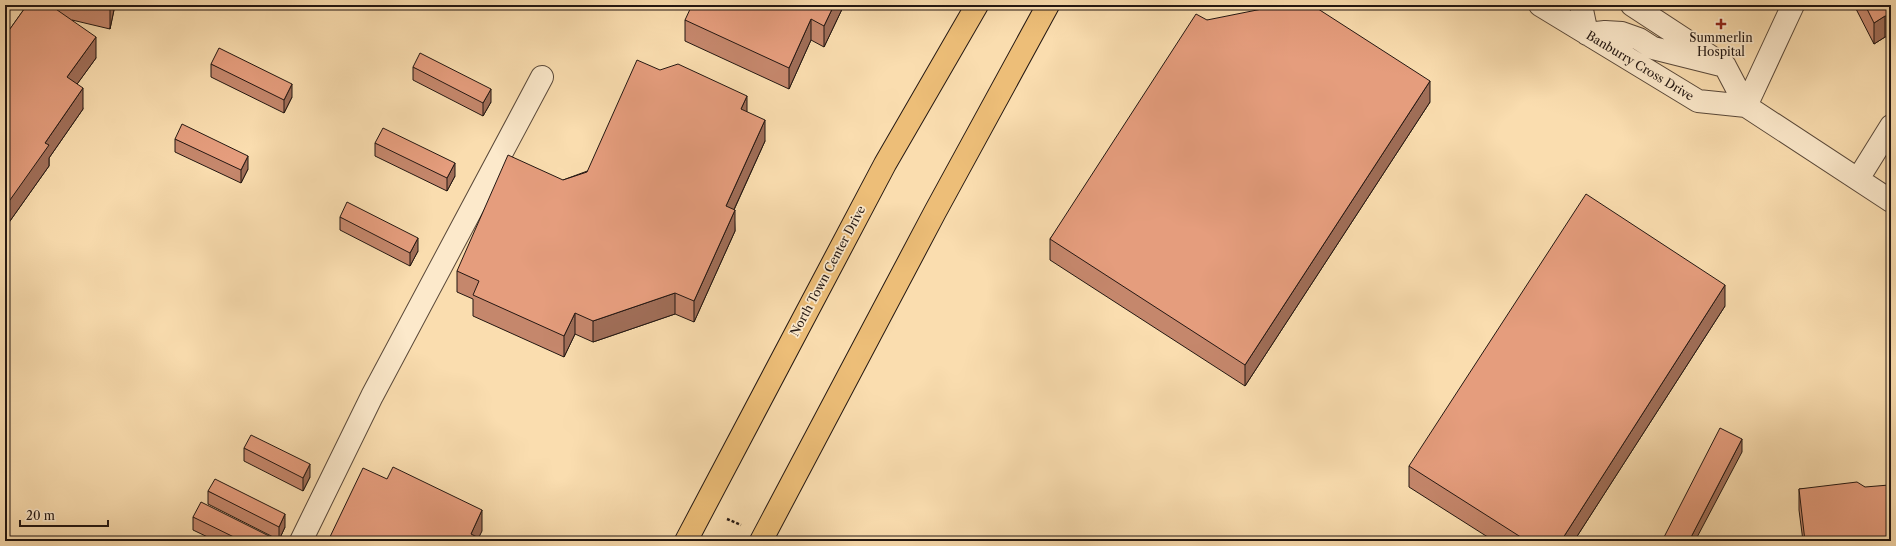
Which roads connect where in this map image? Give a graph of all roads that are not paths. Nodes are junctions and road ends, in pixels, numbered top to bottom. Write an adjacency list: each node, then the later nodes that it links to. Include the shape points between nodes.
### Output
1 (977, 5): 16 (main road, North Town Center Drive, via 885,164)
2 (1540, 5): 7 (street, Banburry Cross Drive)
3 (1581, 5): 7 (street)
4 (1632, 5): 8 (street, Banburry Cross Drive)
5 (1793, 5): 10 (street)
6 (1049, 6): 14 (main road)
7 (1587, 34): 8 (street, via 1622,33 1639,39 1653,48); 10 (street, Banburry Cross Drive, via 1698,101)
8 (1725, 66): 10 (street, Banburry Cross Drive)
9 (542, 77): 15 (street, via 372,396)
10 (1746, 106): 12 (street, Banburry Cross Drive)
11 (1891, 126): 12 (street)
12 (1858, 179): 13 (street, Banburry Cross Drive)
13 (1891, 201)
14 (753, 534)
15 (301, 541)
16 (686, 541)

